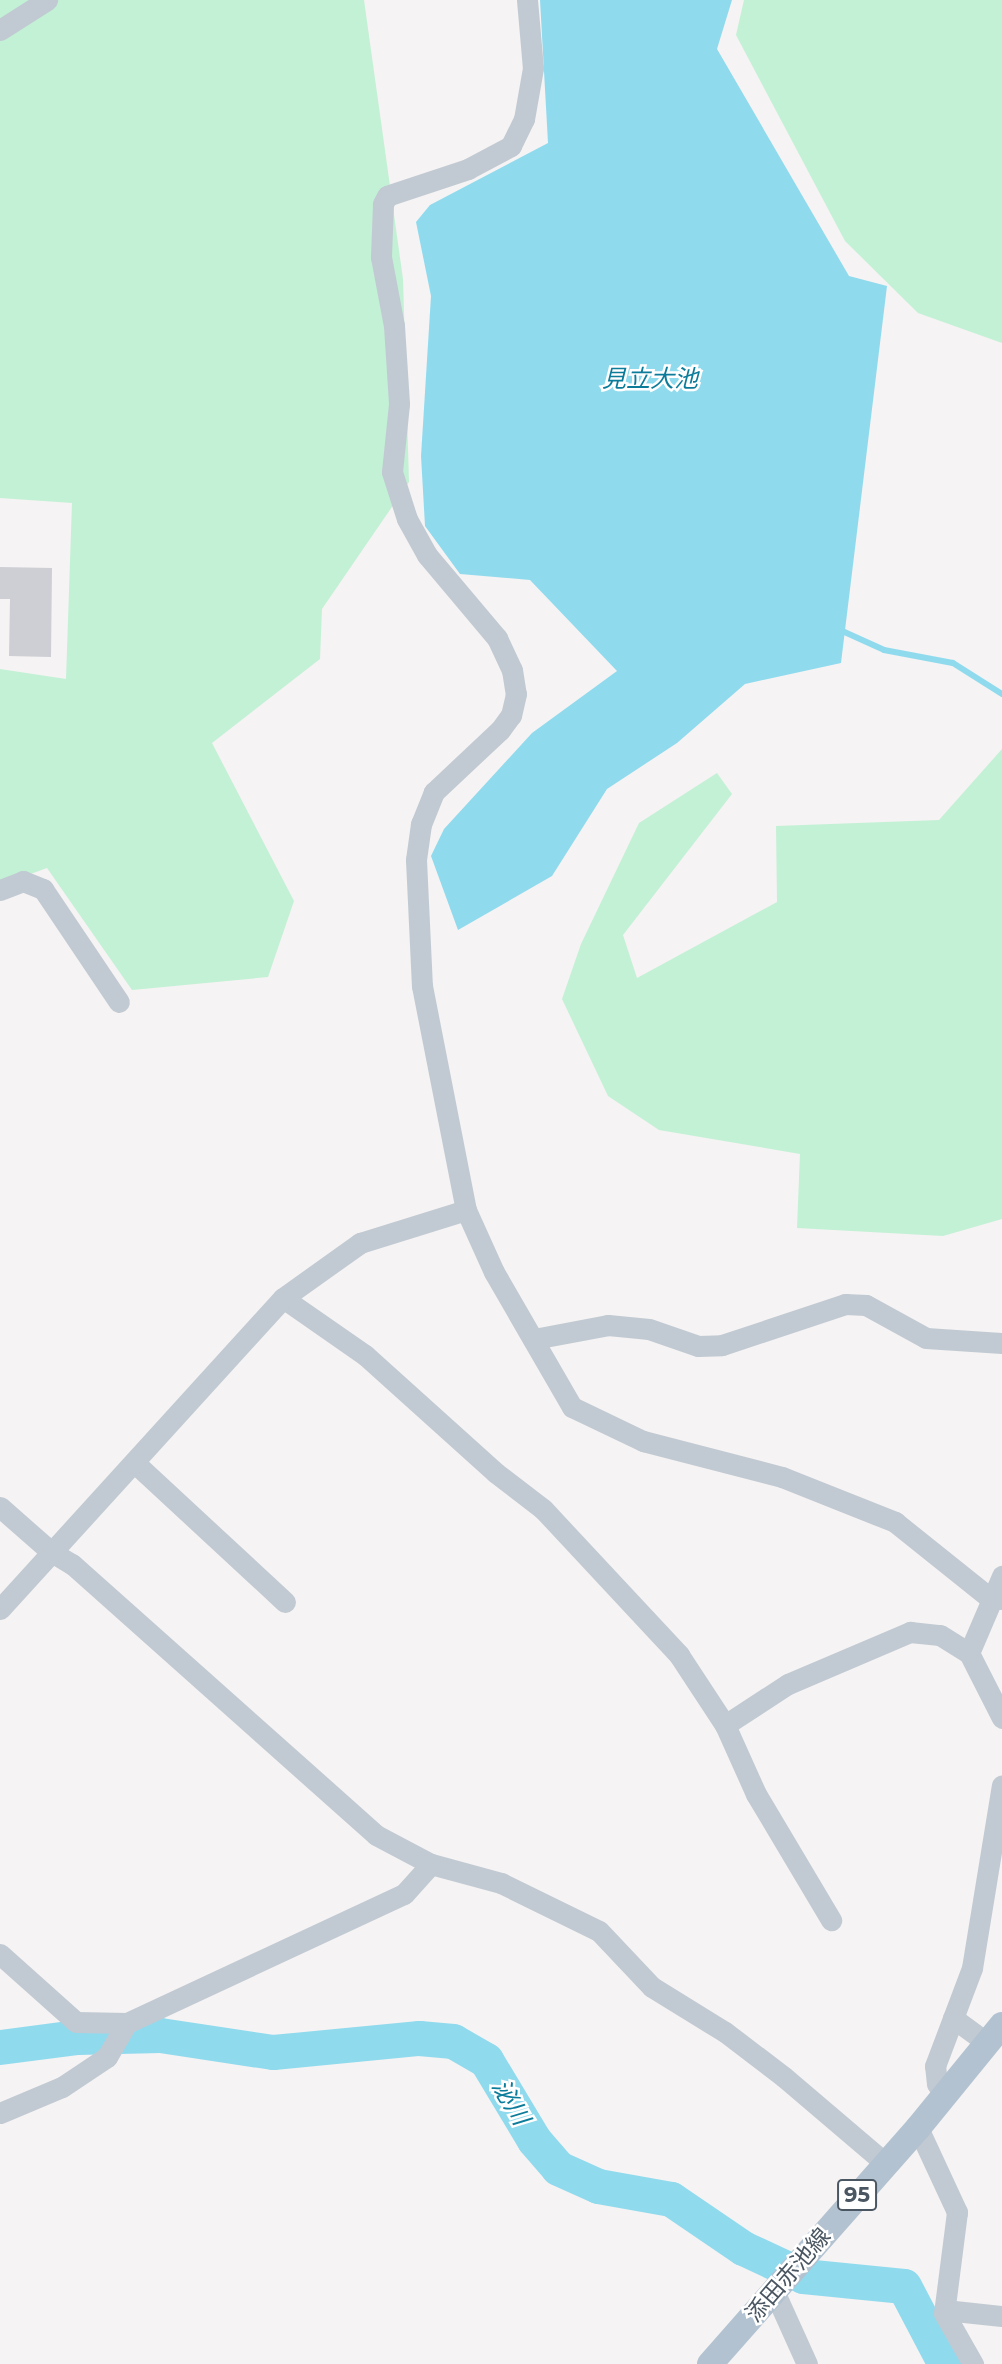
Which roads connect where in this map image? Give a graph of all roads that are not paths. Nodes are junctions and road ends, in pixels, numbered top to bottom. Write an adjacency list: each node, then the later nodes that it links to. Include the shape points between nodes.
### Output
1 (47, 0): 3 (street)
2 (527, 0): 6 (street, via 533,68 530,96 511,146 467,169 387,196 383,204 381,257 394,326 399,404 392,472 407,519 427,555 497,638 513,670 516,694 511,715 500,730 434,792 421,824 416,860 422,986)
3 (0, 30)
4 (0, 890): 5 (street, via 23,881 43,889)
5 (118, 1002)
6 (466, 1210): 7 (street, via 360,1243); 8 (street, via 494,1272)
7 (283, 1298): 10 (street); 19 (street, via 365,1355 543,1509 679,1655)
8 (534, 1339): 9 (street, via 607,1325 649,1329 698,1346 722,1346 845,1304 866,1305 926,1338); 14 (street, via 572,1407 643,1441 782,1477 895,1522)
9 (1002, 1343)
10 (136, 1464): 12 (street); 15 (street)
11 (0, 1507): 12 (street)
12 (50, 1551): 16 (street); 21 (street, via 72,1563 376,1835)
13 (1002, 1576): 14 (street)
14 (996, 1598): 17 (street)
15 (285, 1602)
16 (0, 1609)
17 (969, 1653): 18 (street); 19 (street, via 940,1636 910,1632 788,1684)
18 (1002, 1718)
19 (725, 1726): 22 (street, via 756,1794)
20 (1002, 1785): 24 (street, via 972,1968)
21 (431, 1864): 25 (street, via 404,1894); 30 (street, via 501,1883 599,1931 652,1987 725,2032)
22 (831, 1920)
23 (0, 1954): 25 (street, via 76,2022)
24 (953, 2018): 26 (street); 27 (street, via 935,2066 937,2084)
25 (127, 2026): 28 (street, via 107,2057 62,2087)
26 (994, 2034): 27 (main road, 添田赤池線 / 95)
27 (946, 2094): 29 (main road, 添田赤池線 / 95)
28 (0, 2113)
29 (918, 2127): 30 (main road, 添田赤池線 / 95); 32 (street, via 957,2212)
30 (885, 2163): 31 (main road, 添田赤池線 / 95)
31 (774, 2291): 34 (main road, 添田赤池線 / 95); 35 (street)
32 (945, 2310): 33 (street); 36 (street, via 957,2343)
33 (1002, 2316)
34 (710, 2364)
35 (807, 2364)
36 (973, 2364)

